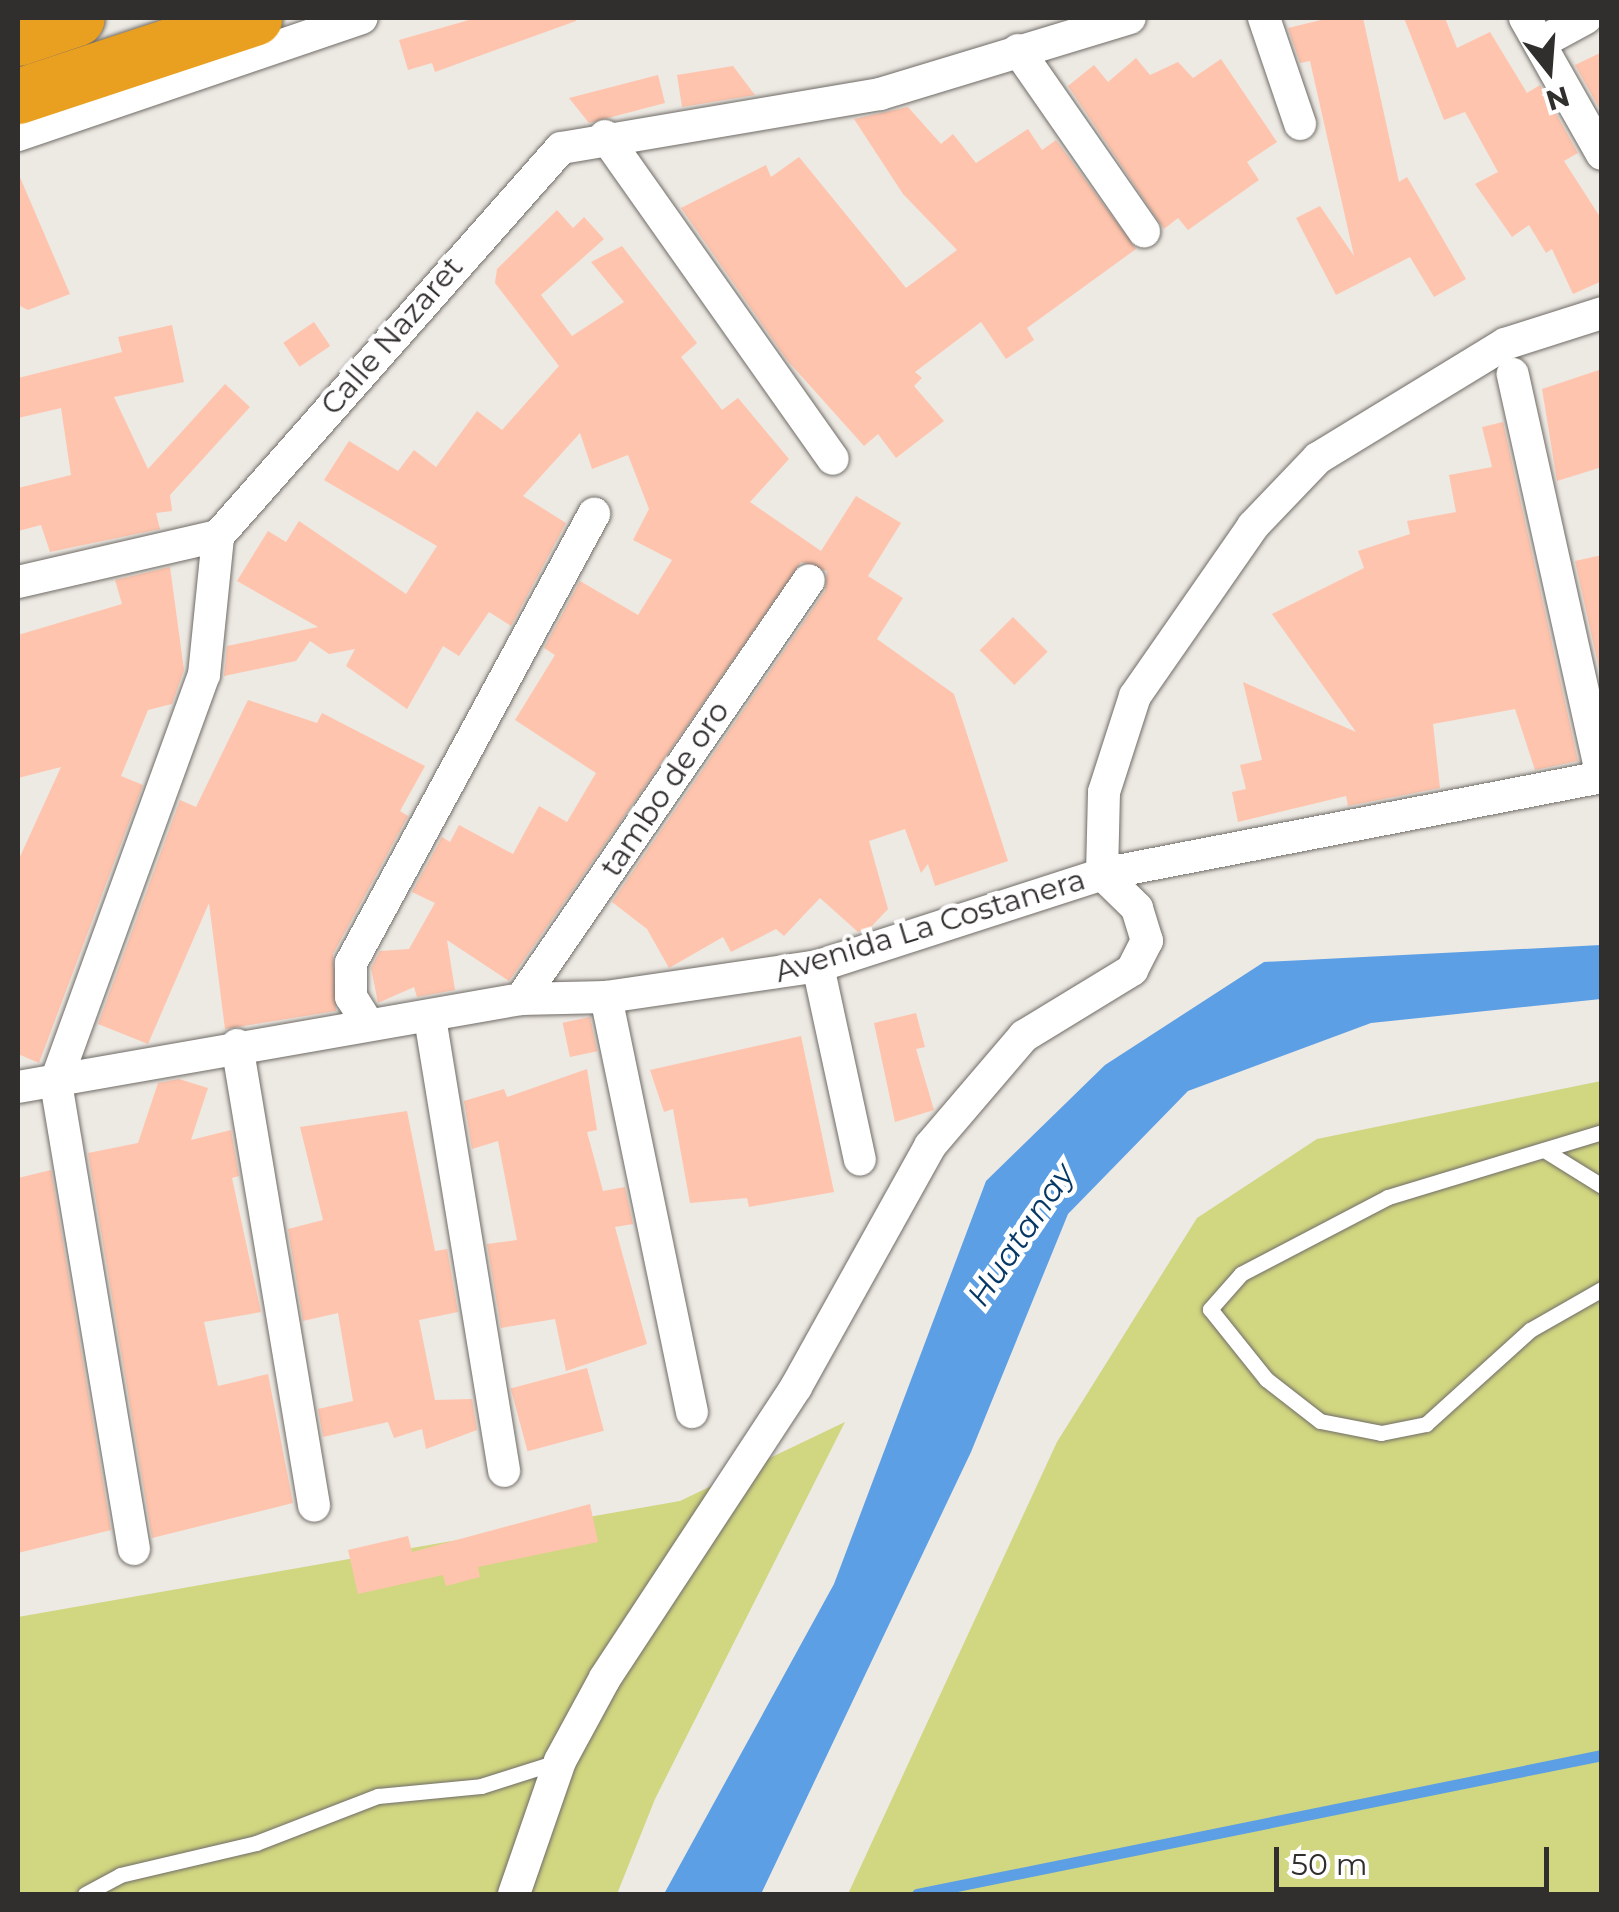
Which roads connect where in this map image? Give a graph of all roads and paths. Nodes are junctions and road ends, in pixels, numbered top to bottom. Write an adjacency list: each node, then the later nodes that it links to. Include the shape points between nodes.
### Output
1 (77, 18): 8 (highway)
2 (254, 18): 10 (highway)
3 (362, 18): 12 (street)
4 (1130, 18): 9 (street, Calle Nazaret)
5 (1264, 18): 11 (street)
6 (1586, 18): 7 (street)
7 (1532, 30): 14 (street)
8 (18, 38)
9 (1018, 50): 13 (street, Calle Nazaret, via 880,94); 15 (street)
10 (18, 96)
11 (1300, 124)
12 (18, 135)
13 (605, 136): 18 (street); 20 (street, Calle Nazaret, via 561,148 526,183)
14 (1602, 154)
15 (1144, 231)
16 (1602, 313): 24 (street, via 1506,344 1335,448 1254,526 1135,696 1104,792)
17 (1513, 374): 23 (street)
18 (834, 459)
19 (594, 514): 29 (street, via 351,963 351,997)
20 (218, 536): 22 (street); 31 (street, via 204,675)
21 (809, 580): 27 (street, tambo de oro)
22 (18, 582)
23 (1602, 778): 24 (street, Avenida La Costanera)
24 (1102, 874): 25 (street, Avenida La Costanera); 42 (street, via 1138,908 1147,941 1132,970 1024,1036 951,1117 796,1387 605,1678)
25 (818, 966): 26 (street, Avenida La Costanera); 35 (street)
26 (606, 997): 27 (street, Avenida La Costanera); 38 (street)
27 (521, 1000): 28 (street, Avenida La Costanera)
28 (430, 1018): 29 (street, Avenida La Costanera); 39 (street)
29 (368, 1024): 30 (street, Avenida La Costanera)
30 (237, 1045): 31 (street, Avenida La Costanera); 40 (street)
31 (56, 1081): 32 (street, Avenida La Costanera); 41 (street)
32 (18, 1087)
33 (1602, 1132): 34 (lane)
34 (1544, 1150): 36 (lane); 37 (lane, via 1388,1196 1327,1225 1241,1274 1210,1309 1266,1379 1320,1421 1381,1433 1426,1424 1530,1330)
35 (860, 1160)
36 (1602, 1186)
37 (1602, 1290)
38 (692, 1412)
39 (504, 1472)
40 (314, 1506)
41 (134, 1550)
42 (560, 1760): 43 (lane, via 481,1786 378,1796 256,1842 120,1875); 44 (street)
43 (84, 1894)
44 (514, 1894)

